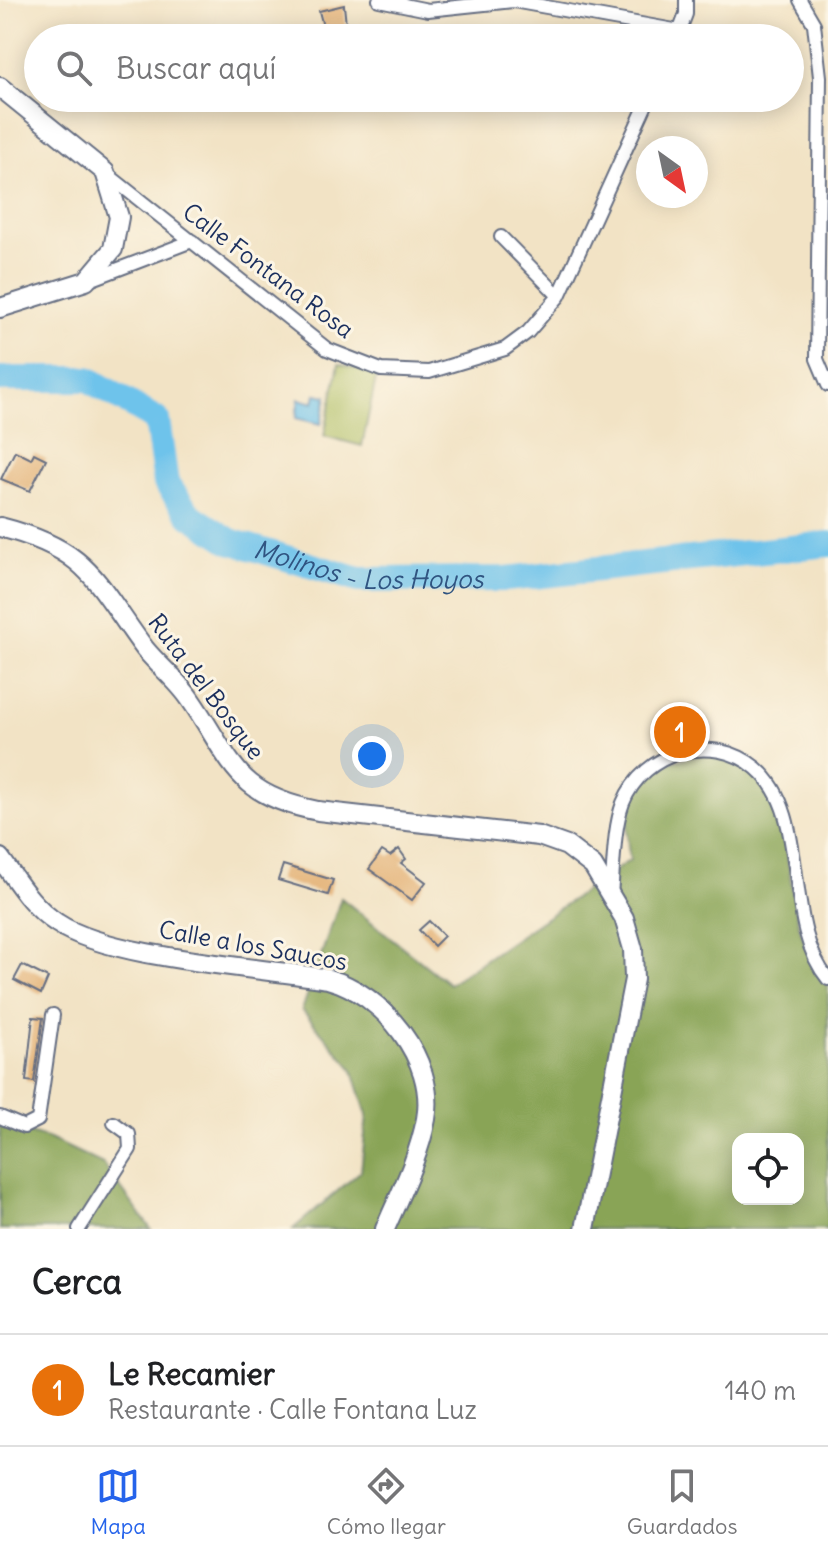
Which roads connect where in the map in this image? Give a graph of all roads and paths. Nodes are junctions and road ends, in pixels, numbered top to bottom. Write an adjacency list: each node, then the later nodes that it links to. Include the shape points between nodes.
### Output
1 (379, 0): 4 (street, via 428,10 513,1)
2 (686, 0): 5 (street)
3 (800, 0): 16 (street, via 814,24 820,77 817,359)
4 (629, 24)
5 (681, 24)
6 (0, 87): 7 (street)
7 (24, 106)
8 (31, 112): 10 (street)
9 (643, 112): 14 (street, Calle Fontana Rosa)
10 (105, 172): 12 (street, Calle Fontana Rosa); 13 (street, via 119,227 107,259)
11 (501, 237): 14 (street)
12 (192, 241): 13 (street); 14 (street, Calle Fontana Rosa, via 327,349 397,373 445,370 505,349)
13 (86, 281): 15 (street)
14 (559, 296)
15 (0, 308)
16 (828, 385)
17 (0, 527): 19 (street, Ruta del Bosque, via 56,545 87,569 147,651 189,697 230,766 257,788 318,811 553,840 593,866)
18 (0, 858): 25 (street, Calle a los Saucos, via 46,915 84,937 129,949 328,979 385,1009 417,1064 427,1116)
19 (611, 894): 20 (street, via 619,816 637,780 657,762 682,751 709,749 734,755 765,777 779,798 805,931); 26 (street, Ruta del Bosque, via 630,933 634,979)
20 (828, 979)
21 (53, 1015): 22 (street, via 38,1120 24,1127)
22 (0, 1117)
23 (114, 1123): 24 (street, via 129,1134 130,1149)
24 (79, 1229)
25 (385, 1229)
26 (585, 1229)

